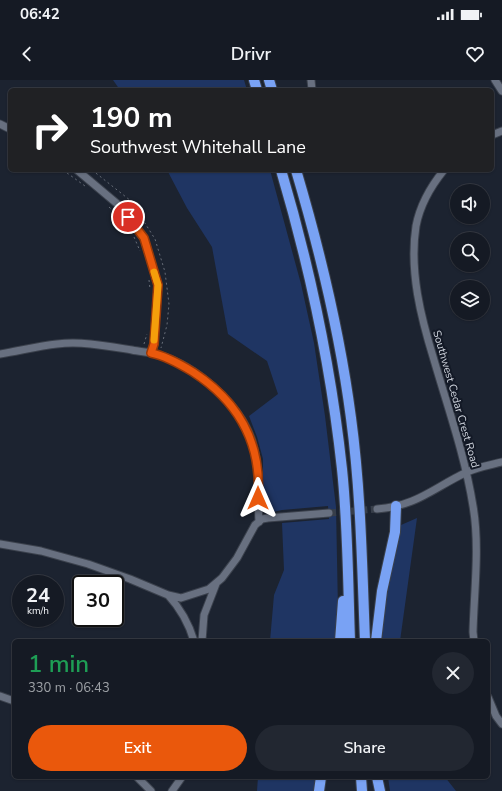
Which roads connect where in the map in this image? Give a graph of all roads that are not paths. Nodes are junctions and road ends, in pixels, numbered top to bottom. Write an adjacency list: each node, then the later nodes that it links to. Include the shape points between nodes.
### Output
1 (495, 80): 2 (street)
2 (502, 90)
3 (79, 172): 7 (street, via 121,207 144,238 158,285 154,344)
4 (282, 172): 15 (highway, via 307,265 325,349 338,439)
5 (297, 172): 23 (highway, via 321,259 348,396 360,518)
6 (442, 172): 10 (street, Southwest Cedar Crest Road, via 432,185 420,211 416,225 414,254 425,331)
7 (151, 353): 8 (street, via 95,344 58,344); 14 (street, via 159,354 200,376 222,394 240,417 251,440 258,464)
8 (0, 354)
9 (502, 462): 10 (street)
10 (466, 473): 11 (street, via 427,495); 25 (street, Southwest Cedar Crest Road, via 476,538)
11 (396, 506): 12 (street); 24 (highway, via 395,532 382,591)
12 (377, 509)
13 (329, 513): 14 (street, via 268,518)
14 (259, 522): 17 (street, via 227,573)
15 (347, 537): 21 (highway); 22 (highway)
16 (0, 544): 18 (street, via 41,551 88,564)
17 (216, 584): 18 (street, via 188,597); 20 (street, via 204,615)
18 (168, 595): 19 (street, via 177,605)
19 (193, 639)
20 (202, 639)
21 (340, 639)
22 (350, 639)
23 (365, 639)
24 (376, 639)
25 (474, 639)
26 (0, 696): 27 (street)
27 (12, 700)
28 (490, 702): 29 (street)
29 (502, 724)
30 (139, 779): 36 (street)
31 (181, 779): 37 (street)
32 (321, 779): 38 (highway)
33 (361, 779): 39 (highway)
34 (376, 779): 40 (highway)
35 (377, 779): 41 (highway)
36 (151, 791)
37 (172, 791)
38 (318, 791)
39 (362, 791)
40 (377, 791)
41 (380, 791)

